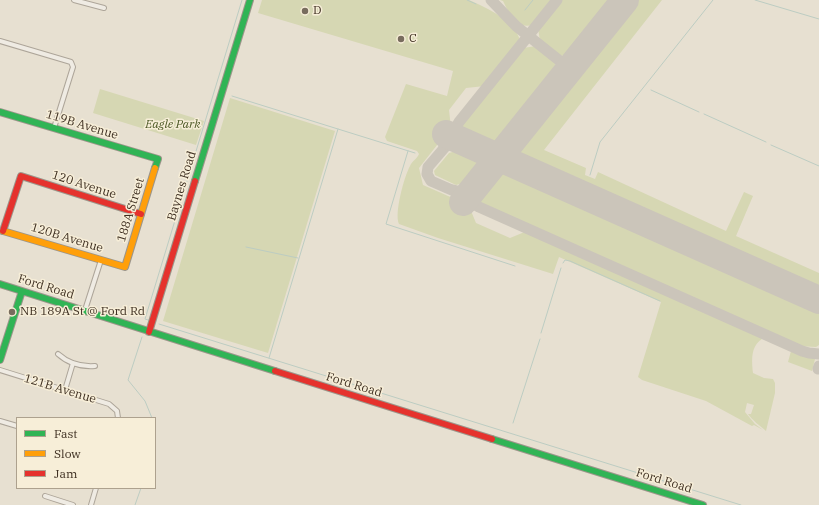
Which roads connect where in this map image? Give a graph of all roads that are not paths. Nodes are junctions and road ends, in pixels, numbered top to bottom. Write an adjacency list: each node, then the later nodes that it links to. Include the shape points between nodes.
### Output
1 (74, 0): 4 (street)
2 (95, 0): 4 (street)
3 (250, 0): 17 (street, Baynes Road)
4 (94, 5): 5 (street)
5 (104, 8)
6 (0, 41): 8 (street, via 71,62 73,68)
7 (0, 112): 8 (street, 119B Avenue)
8 (54, 128): 9 (street, 119B Avenue)
9 (158, 159): 10 (street, 188A Street)
10 (141, 214): 11 (street, 120 Avenue, via 21,176); 13 (street, 188A Street)
11 (3, 230): 12 (street, 120B Avenue)
12 (101, 260): 13 (street, 120B Avenue); 16 (street)
13 (125, 267)
14 (0, 284): 15 (street, Ford Road)
15 (22, 291): 16 (street, Ford Road); 19 (street)
16 (85, 310): 17 (street, Ford Road)
17 (149, 332): 31 (street, Ford Road)
18 (58, 354): 20 (street)
19 (0, 360)
20 (73, 363): 21 (street); 23 (street)
21 (95, 366)
22 (0, 370): 23 (street, 121B Avenue)
23 (65, 390): 24 (street, 121B Avenue, via 110,404 117,411)
24 (118, 417)
25 (0, 421): 26 (street)
26 (16, 426)
27 (96, 489): 30 (street)
28 (45, 496): 29 (street)
29 (73, 505)
30 (90, 505)
31 (703, 505)

